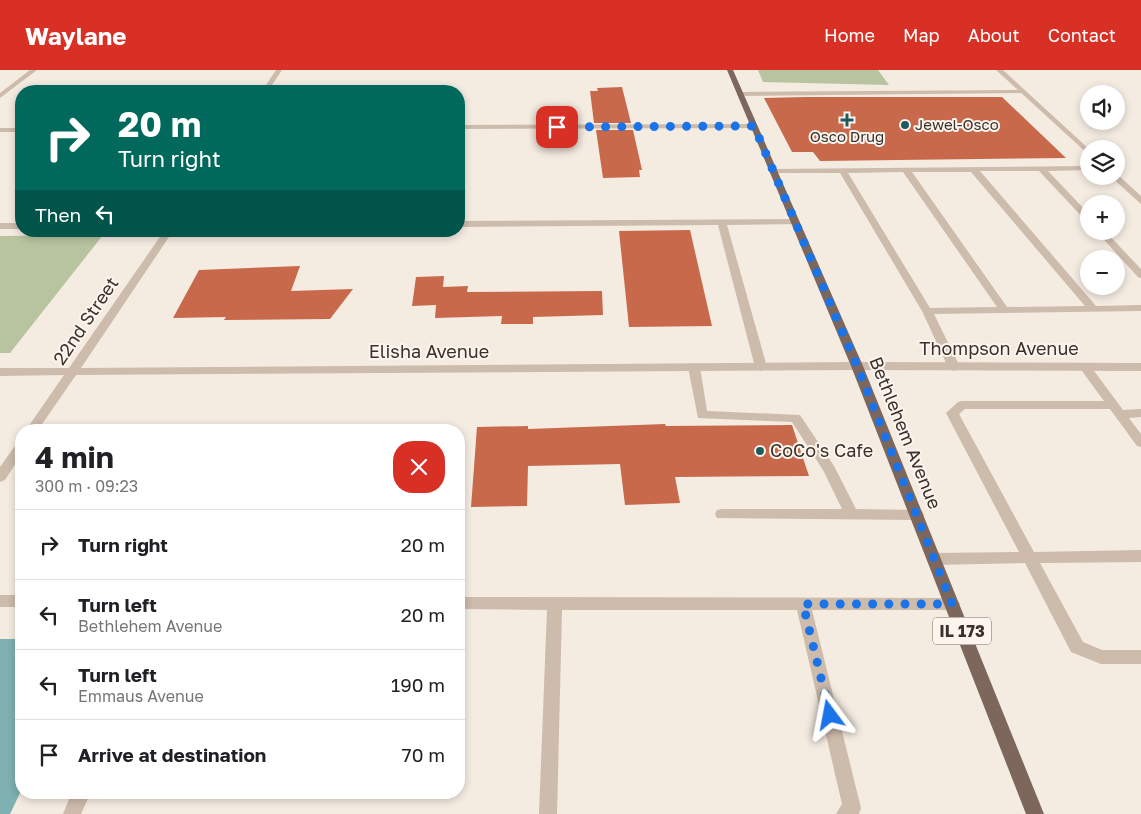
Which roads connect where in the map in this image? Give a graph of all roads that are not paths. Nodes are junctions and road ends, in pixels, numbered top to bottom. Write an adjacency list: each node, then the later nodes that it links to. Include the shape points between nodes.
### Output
1 (34, 70): 8 (street)
2 (279, 70): 5 (street)
3 (730, 70): 7 (main road, Bethlehem Avenue / IL 173)
4 (998, 70): 6 (street)
5 (269, 85)
6 (1022, 92): 7 (street); 13 (street)
7 (740, 94): 9 (main road, Bethlehem Avenue / IL 173)
8 (0, 96)
9 (754, 126): 10 (street); 18 (main road, Bethlehem Avenue / IL 173)
10 (465, 128)
11 (0, 130): 12 (street)
12 (15, 130)
13 (1080, 145)
14 (1080, 168): 16 (street)
15 (973, 169): 16 (street); 17 (street); 32 (street)
16 (1042, 169): 22 (street)
17 (906, 170): 19 (street); 33 (street)
18 (774, 171): 19 (street); 24 (main road, Bethlehem Avenue / IL 173)
19 (843, 171): 34 (street)
20 (1124, 185): 21 (street)
21 (1141, 201)
22 (1080, 209)
23 (722, 222): 24 (street); 25 (street); 38 (street)
24 (796, 222): 35 (main road, Bethlehem Avenue / IL 173)
25 (465, 224)
26 (0, 226): 27 (street)
27 (15, 226)
28 (165, 237): 42 (street, 22nd Street)
29 (1108, 240): 30 (street)
30 (1141, 275)
31 (1141, 308): 32 (street)
32 (1093, 309): 33 (street)
33 (1004, 310): 34 (street)
34 (926, 311): 36 (street)
35 (857, 366): 36 (street, Thompson Avenue); 38 (street, Elisha Avenue); 51 (main road, Bethlehem Avenue / IL 173)
36 (954, 366): 39 (street, Thompson Avenue)
37 (694, 367): 38 (street, Elisha Avenue); 42 (street, Elisha Avenue); 50 (street, via 702,415 796,418 829,469)
38 (761, 367)
39 (1085, 367): 40 (street, Thompson Avenue); 43 (street)
40 (1141, 367)
41 (0, 372): 42 (street, Elisha Avenue)
42 (72, 372): 45 (street, 22nd Street)
43 (1116, 409): 44 (street); 46 (street); 53 (street, via 962,404 952,413)
44 (1141, 413)
45 (36, 424)
46 (1141, 443)
47 (15, 455): 48 (street)
48 (0, 477)
49 (722, 514): 50 (street)
50 (851, 514): 51 (street)
51 (917, 515): 54 (main road, Bethlehem Avenue / IL 173)
52 (1141, 556): 53 (street)
53 (1028, 558): 54 (street); 61 (street, via 1077,647 1101,657)
54 (934, 559): 60 (main road, Bethlehem Avenue / IL 173)
55 (0, 601): 56 (street)
56 (15, 602)
57 (465, 603): 58 (street)
58 (556, 603): 59 (street); 64 (street)
59 (803, 604): 60 (street); 65 (street, via 852,808)
60 (952, 604): 66 (main road, Bethlehem Avenue / IL 173)
61 (1141, 657)
62 (79, 799): 63 (street)
63 (72, 814)
64 (548, 814)
65 (845, 814)
66 (1035, 814)

